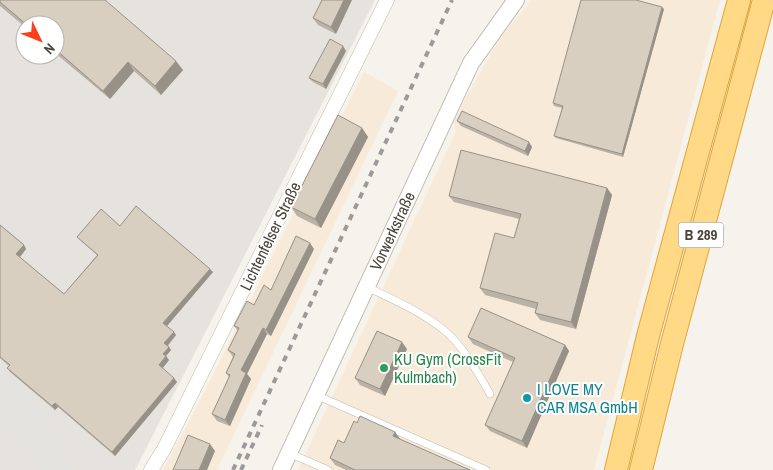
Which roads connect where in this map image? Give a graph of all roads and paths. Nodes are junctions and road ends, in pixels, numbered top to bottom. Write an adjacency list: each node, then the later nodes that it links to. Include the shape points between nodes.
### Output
1 (388, 0): 9 (street, Lichtenfelser Straße, via 164,450)
2 (516, 0): 5 (street, Vorwerkstraße, via 471,63)
3 (739, 0): 13 (highway, B 289, via 650,327)
4 (764, 0): 14 (highway, B 289)
5 (366, 287): 6 (lane, via 408,306 446,332 472,364); 7 (street, Vorwerkstraße)
6 (490, 394)
7 (316, 395): 8 (street, Vorwerkstraße); 12 (lane)
8 (289, 453): 10 (street, Vorwerkstraße); 11 (lane)
9 (151, 470)
10 (281, 470)
11 (328, 470)
12 (486, 470)
13 (616, 470)
14 (641, 470)

